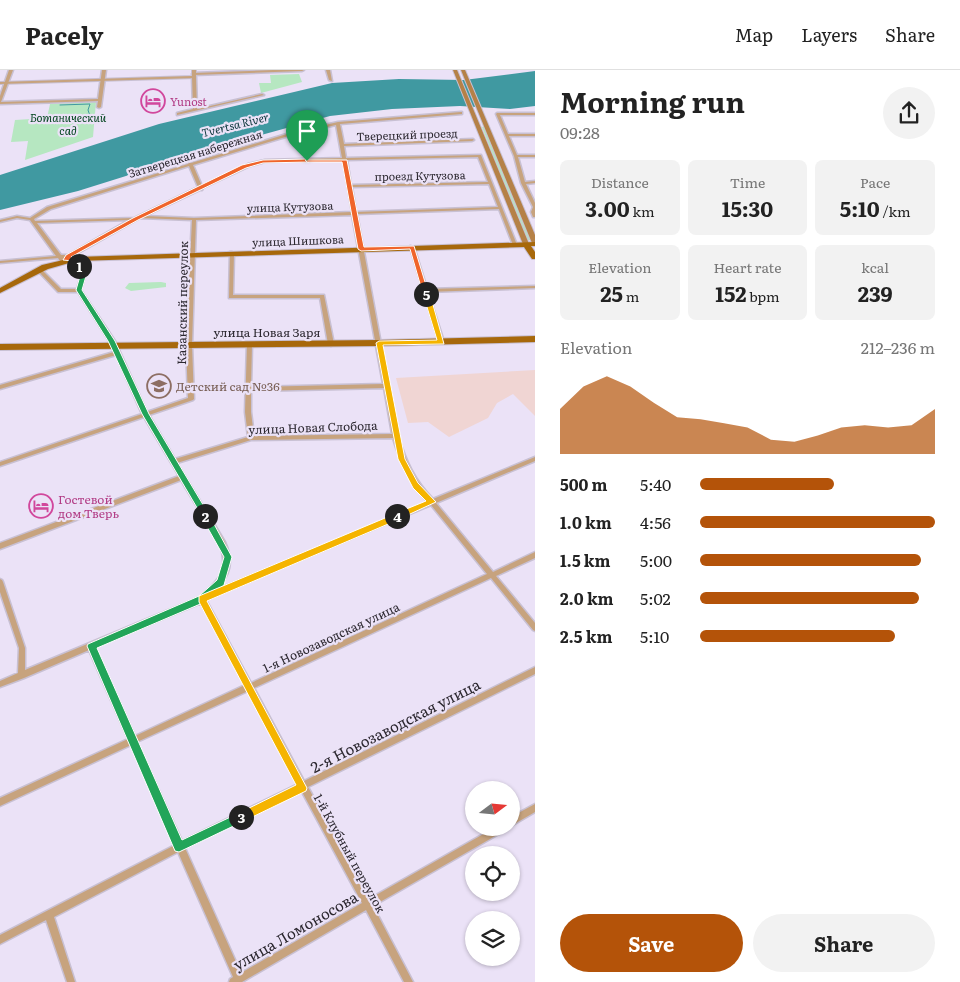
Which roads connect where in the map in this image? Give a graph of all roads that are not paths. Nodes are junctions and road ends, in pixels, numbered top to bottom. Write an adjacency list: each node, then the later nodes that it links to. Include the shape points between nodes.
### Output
1 (11, 70): 14 (street)
2 (104, 70): 10 (street)
3 (302, 70): 8 (street)
4 (328, 70): 12 (street)
5 (454, 70): 46 (main road)
6 (463, 70): 47 (main road)
7 (184, 73): 8 (street); 9 (street)
8 (194, 74): 11 (street); 15 (street)
9 (171, 77): 10 (street); 11 (street)
10 (102, 78): 14 (street); 17 (street)
11 (178, 78): 15 (street)
12 (331, 80)
13 (0, 81): 14 (street)
14 (8, 81): 18 (street)
15 (194, 83): 20 (street)
16 (262, 95): 20 (street)
17 (98, 100): 18 (street); 19 (street)
18 (0, 102)
19 (99, 107)
20 (195, 110): 22 (street)
21 (461, 113): 24 (street, Затверецкая набережная)
22 (178, 114)
23 (535, 114): 26 (street, via 498,114)
24 (338, 123): 28 (street); 32 (street, Затверецкая набережная)
25 (535, 135): 26 (street)
26 (507, 136): 29 (street)
27 (472, 140): 28 (street, Тверецкий проезд)
28 (342, 144): 31 (street)
29 (516, 156): 30 (street); 35 (street)
30 (535, 156)
31 (345, 161): 34 (street, via 480,156); 36 (street); 37 (street, via 257,162)
32 (190, 164): 37 (street); 44 (street, Затверецкая набережная, via 49,208)
33 (535, 182): 35 (street)
34 (490, 183): 36 (street, проезд Кутузова); 38 (street)
35 (522, 183): 39 (street)
36 (350, 186): 40 (street)
37 (201, 189): 42 (street)
38 (501, 208): 40 (street, улица Кутузова); 48 (street)
39 (535, 208): 41 (street)
40 (355, 212): 43 (street, улица Кутузова); 50 (street)
41 (535, 216)
42 (138, 218): 43 (street, улица Кутузова); 44 (street, улица Кутузова); 54 (street)
43 (194, 219): 52 (street, Казанский переулок)
44 (32, 220): 45 (street, Затверецкая набережная); 54 (street)
45 (0, 221)
46 (526, 244): 47 (main road, улица Шишкова); 48 (main road, улица Шишкова); 53 (main road)
47 (535, 244)
48 (515, 245): 49 (main road, улица Шишкова)
49 (412, 247): 50 (main road, улица Шишкова); 60 (street)
50 (361, 249): 51 (main road, улица Шишкова); 63 (street)
51 (232, 253): 52 (main road, улица Шишкова); 65 (street, via 231,297 322,296)
52 (192, 255): 54 (main road, улица Шишкова); 66 (street, Казанский переулок)
53 (535, 257)
54 (67, 259): 55 (street, улица Шишкова); 56 (main road); 59 (street, via 83,276)
55 (0, 262)
56 (39, 270): 58 (main road); 59 (street, via 60,291)
57 (535, 287): 60 (street)
58 (0, 290)
59 (79, 290): 68 (street)
60 (426, 291): 62 (street)
61 (535, 338): 62 (main road, улица Новая Заря)
62 (441, 342): 63 (main road, улица Новая Заря)
63 (379, 343): 65 (main road, улица Новая Заря); 69 (street)
64 (249, 344): 65 (main road, улица Новая Заря); 66 (main road, улица Новая Заря); 71 (street)
65 (331, 344)
66 (190, 345): 68 (main road, улица Новая Заря); 72 (street, Казанский переулок, via 191,399)
67 (0, 347): 68 (main road, улица Новая Заря)
68 (114, 349): 70 (street); 72 (street)
69 (386, 386): 71 (street); 73 (street)
70 (0, 387)
71 (248, 389): 74 (street)
72 (145, 414): 76 (street); 77 (street)
73 (395, 436): 74 (street, улица Новая Слобода); 79 (street, via 410,478)
74 (251, 438): 76 (street, улица Новая Слобода)
75 (535, 459): 79 (street)
76 (174, 462): 78 (street)
77 (0, 464)
78 (182, 477): 80 (street); 84 (street, via 228,557 221,582)
79 (432, 502): 82 (street); 84 (street)
80 (0, 546)
81 (535, 555): 82 (street, 1-я Новозаводская улица)
82 (491, 575): 85 (street); 90 (street, 1-я Новозаводская улица)
83 (0, 582): 88 (street, via 22,648)
84 (202, 599): 86 (street); 90 (street, 1-й Клубный переулок)
85 (535, 628)
86 (91, 646): 88 (street); 91 (street)
87 (535, 670): 92 (street, 2-я Новозаводская улица)
88 (21, 676): 89 (street)
89 (0, 684)
90 (250, 687): 91 (street, 1-я Новозаводская улица); 92 (street, 1-й Клубный переулок)
91 (132, 741): 93 (street, 1-я Новозаводская улица); 97 (street)
92 (302, 788): 97 (street, 2-я Новозаводская улица); 98 (street, 1-й Клубный переулок)
93 (0, 802)
94 (535, 808): 95 (street)
95 (520, 817)
96 (487, 836): 98 (street, улица Ломоносова)
97 (179, 847): 99 (street, 2-я Новозаводская улица); 101 (street)
98 (366, 905): 101 (street, улица Ломоносова); 103 (street, 1-й Клубный переулок)
99 (49, 915): 100 (street, 2-я Новозаводская улица); 102 (street)
100 (0, 940)
101 (236, 980)
102 (71, 982)
103 (409, 982)

